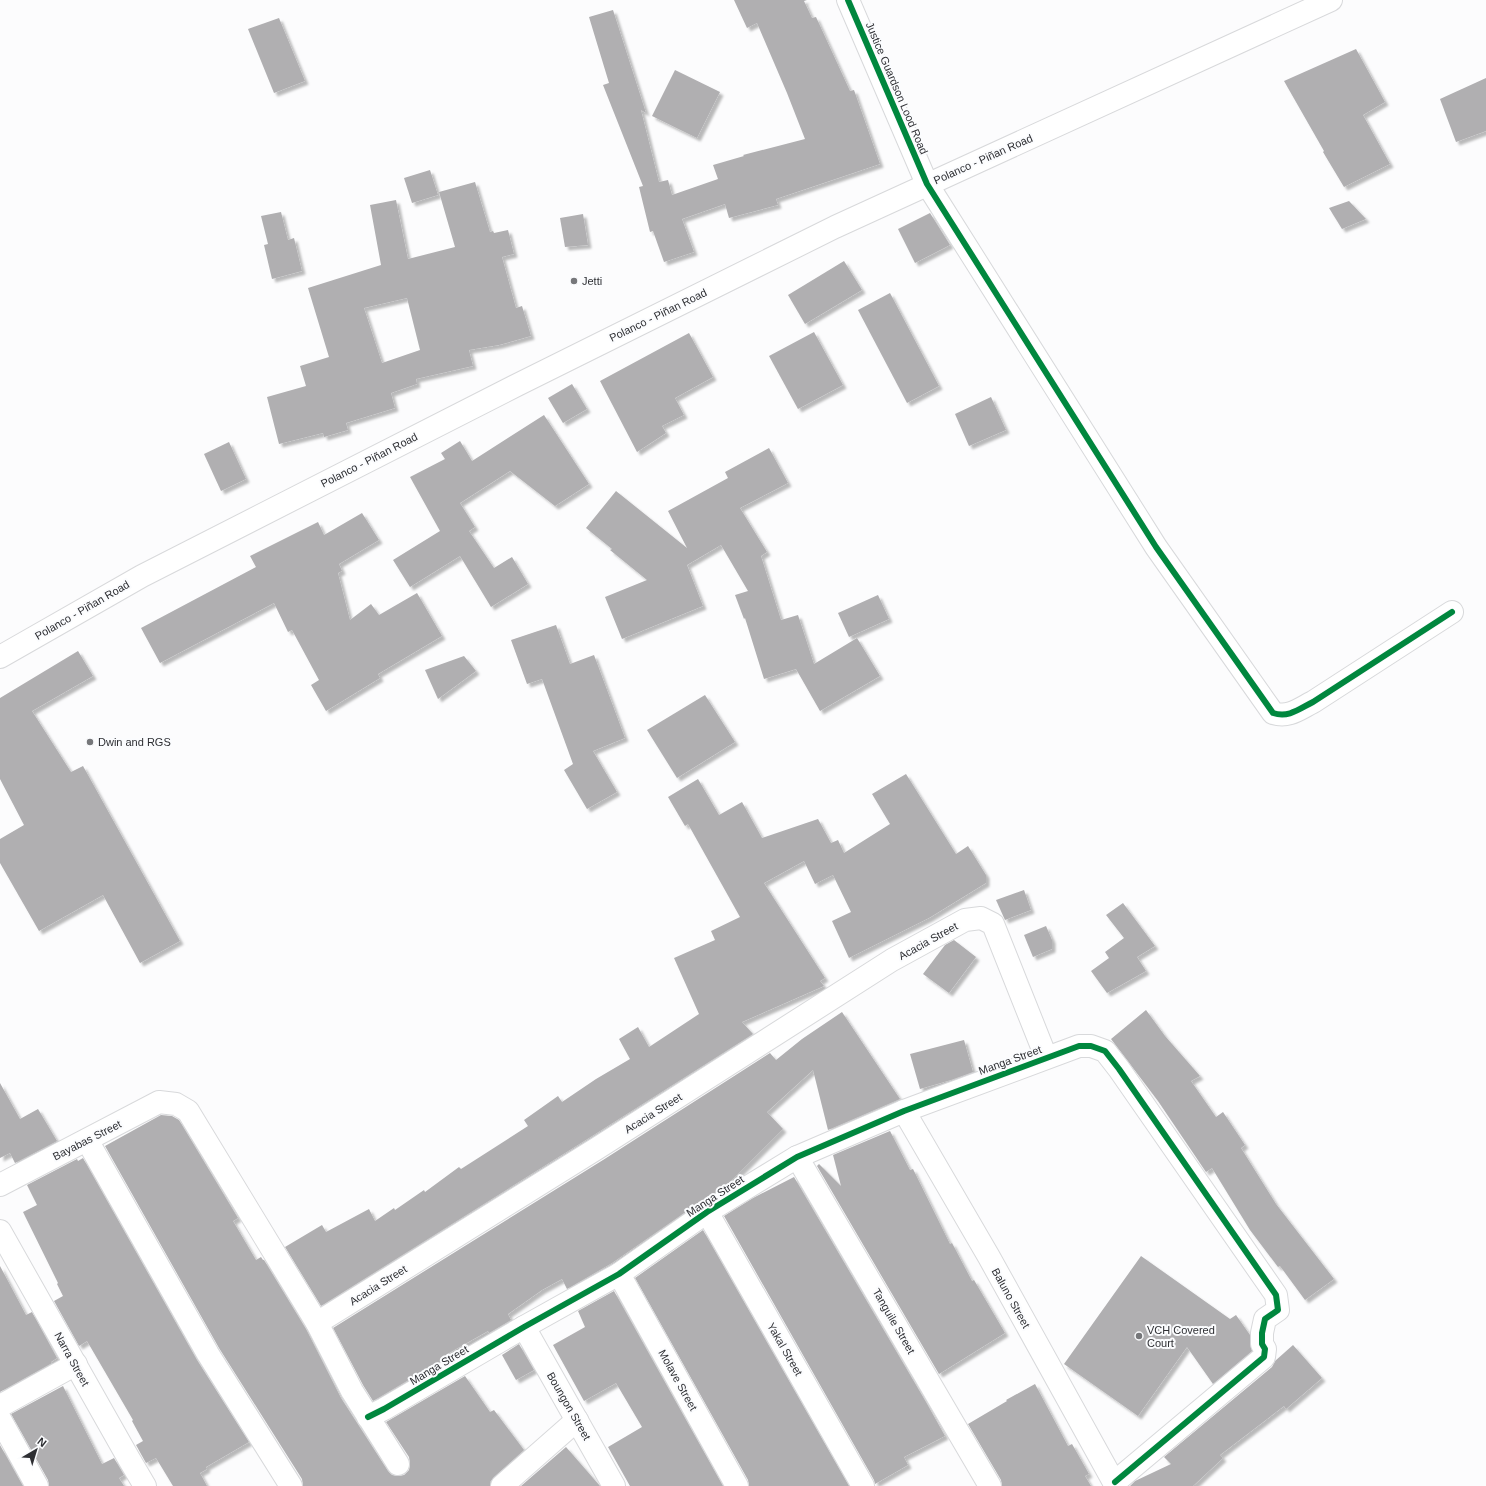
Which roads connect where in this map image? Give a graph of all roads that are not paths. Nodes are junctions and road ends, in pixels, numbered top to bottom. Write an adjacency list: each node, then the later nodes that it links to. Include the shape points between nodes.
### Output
1 (848, 0): 3 (street, Justice Guardson Lood Road)
2 (1330, 0): 3 (street, Polanco - Piñan Road)
3 (927, 184): 4 (street, Justice Guardson Lood Road, via 1156,547 1274,713 1281,716 1289,715 1313,702); 5 (street, Polanco - Piñan Road, via 531,378 142,576)
4 (1452, 612)
5 (0, 657)
6 (1046, 1057): 7 (street, Manga Street); 14 (street, Acacia Street, via 993,924 981,918 965,920 892,960); 22 (street, Manga Street, via 1079,1046 1091,1046 1105,1052 1119,1068 1276,1295 1278,1310 1265,1319 1262,1332 1264,1357)
7 (904, 1111): 9 (street, Manga Street); 22 (street, Baluno Street, via 989,1257)
8 (87, 1140): 10 (street, Bayabas Street); 14 (street, Bayabas Street, via 159,1102 176,1104 188,1110); 25 (street, via 208,1354)
9 (797, 1157): 11 (street, Manga Street); 30 (street, Tanguile Street)
10 (0, 1185)
11 (707, 1212): 13 (street, Manga Street); 29 (street, Yakal Street)
12 (0, 1231): 16 (street, Narra Street)
13 (619, 1274): 15 (street, Manga Street); 28 (street, Molave Street)
14 (317, 1323): 18 (street)
15 (524, 1327): 18 (street, Manga Street); 20 (street, Boungon Street)
16 (76, 1364): 17 (street); 24 (street, Narra Street)
17 (0, 1406)
18 (368, 1417): 21 (street)
19 (0, 1419): 23 (street)
20 (577, 1420): 26 (street); 27 (street, Boungon Street)
21 (398, 1464)
22 (1115, 1484)
23 (37, 1486)
24 (145, 1486)
25 (290, 1486)
26 (502, 1486)
27 (614, 1486)
28 (737, 1486)
29 (863, 1486)
30 (990, 1486)

